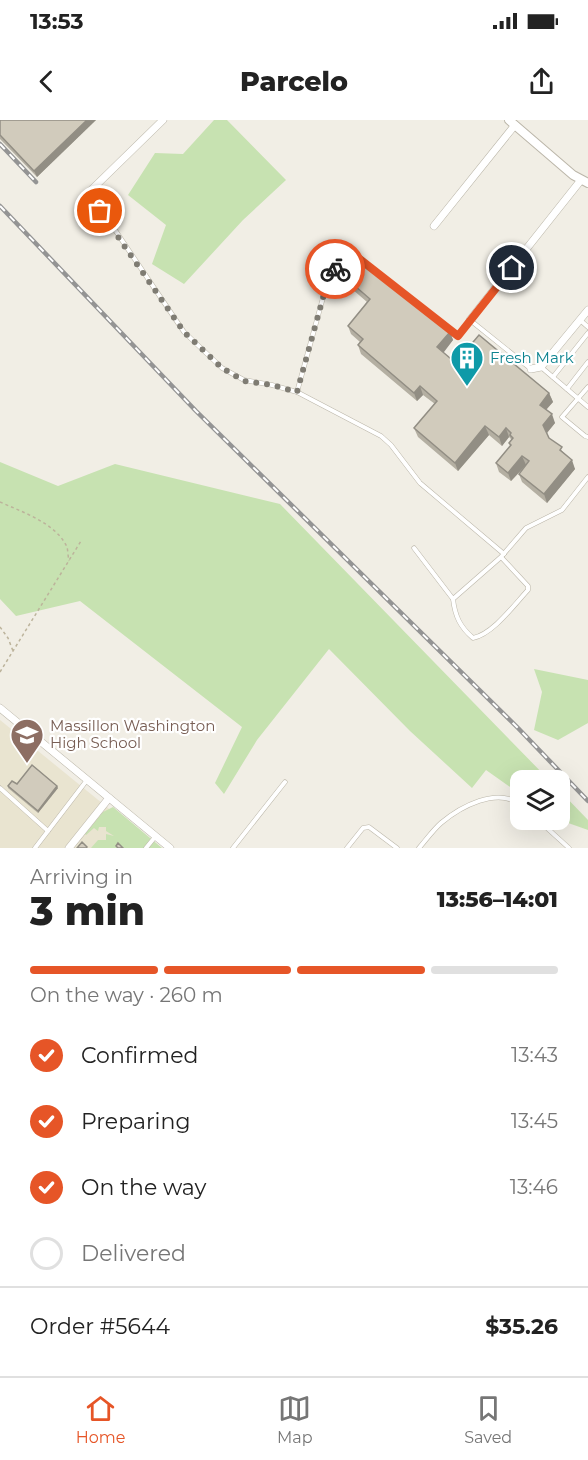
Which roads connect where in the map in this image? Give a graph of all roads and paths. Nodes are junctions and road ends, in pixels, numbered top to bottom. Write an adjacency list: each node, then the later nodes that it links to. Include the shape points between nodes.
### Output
1 (163, 120): 4 (street)
2 (512, 122): 3 (street); 5 (street)
3 (585, 182): 9 (street)
4 (85, 196): 19 (lane, via 113,227 184,332 202,350 244,381)
5 (434, 226)
6 (361, 260): 19 (lane, via 348,254 329,276)
7 (396, 287): 9 (lane, via 458,336)
8 (588, 310): 10 (street)
9 (470, 320): 15 (lane)
10 (580, 320): 11 (lane); 14 (street)
11 (588, 327)
12 (588, 333): 16 (lane)
13 (588, 362): 18 (lane)
14 (541, 367): 15 (street); 16 (lane)
15 (531, 369)
16 (553, 377): 18 (lane)
17 (588, 387): 20 (lane)
18 (567, 389): 20 (lane)
19 (297, 392): 27 (lane, via 381,436 420,483)
20 (579, 399): 21 (lane); 22 (lane, via 562,417)
21 (588, 407)
22 (588, 436)
23 (588, 477): 27 (lane, via 562,510 526,528)
24 (0, 502): 28 (path, via 41,521 57,534 67,548)
25 (81, 541): 28 (path)
26 (414, 548): 29 (lane)
27 (502, 555): 29 (lane); 29 (lane, via 529,587 491,629 473,638 462,629)
28 (69, 562): 31 (path)
29 (453, 599)
30 (0, 627): 31 (path)
31 (13, 651): 32 (path)
32 (0, 672)
33 (0, 708): 34 (street)
34 (87, 780): 37 (street); 40 (lane)
35 (285, 782): 46 (lane)
36 (0, 788): 40 (lane)
37 (109, 798): 41 (street); 43 (street)
38 (510, 798): 49 (lane, via 503,796 454,812)
39 (549, 830): 50 (lane)
40 (48, 831): 42 (lane)
41 (156, 836): 44 (lane); 45 (street)
42 (35, 848)
43 (69, 848)
44 (146, 848)
45 (170, 848)
46 (233, 848)
47 (347, 848): 48 (lane, via 363,828 369,827)
48 (397, 848)
49 (420, 848)
50 (569, 848)

